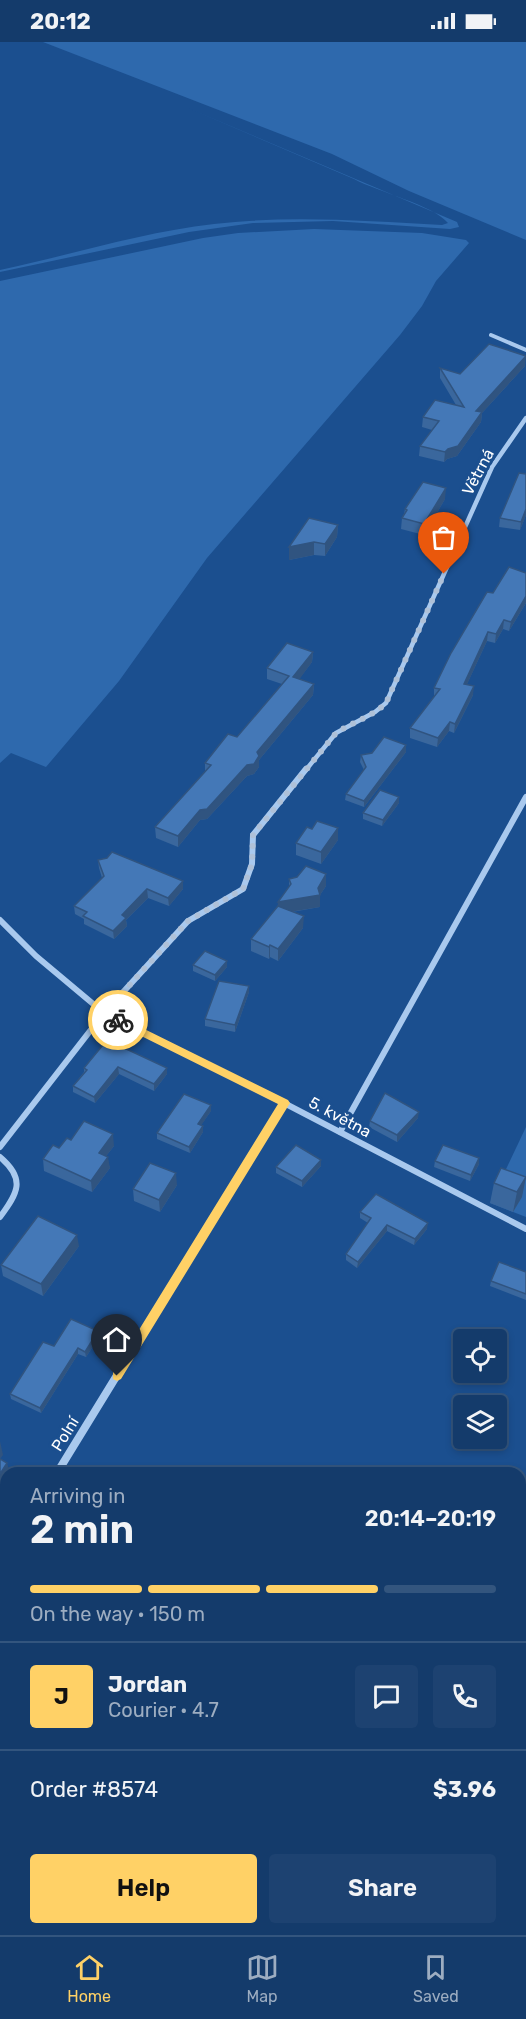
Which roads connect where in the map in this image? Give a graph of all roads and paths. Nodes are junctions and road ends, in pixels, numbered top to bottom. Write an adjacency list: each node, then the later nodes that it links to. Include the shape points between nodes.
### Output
1 (490, 334): 2 (street)
2 (526, 350)
3 (526, 418): 6 (street, Větrná, via 492,467 386,703 376,713 336,733 253,835 252,864 243,889 188,921)
4 (526, 797): 8 (street)
5 (0, 920): 6 (street, 5. května)
6 (104, 1013): 7 (street, 5. května); 9 (street)
7 (284, 1103): 8 (street, 5. května); 13 (street, Polní)
8 (340, 1132): 12 (street, 5. května)
9 (0, 1147)
10 (0, 1157): 11 (street, via 11,1165 18,1181 17,1194)
11 (0, 1217)
12 (526, 1229)
13 (61, 1467)

